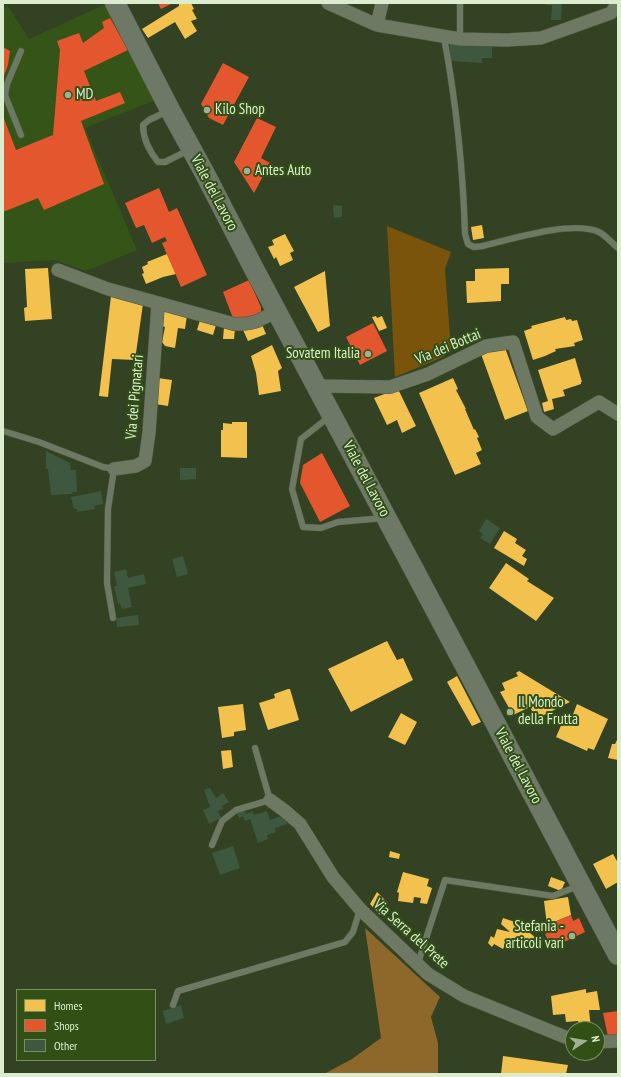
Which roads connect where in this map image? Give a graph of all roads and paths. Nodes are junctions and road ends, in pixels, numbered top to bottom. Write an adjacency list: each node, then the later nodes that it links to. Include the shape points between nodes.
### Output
1 (115, 3): 10 (main road, Viale del Lavoro)
2 (328, 3): 6 (street)
3 (382, 3): 6 (street)
4 (460, 3): 8 (lane)
5 (616, 9): 8 (street, via 541,38)
6 (377, 25): 7 (street)
7 (444, 37): 8 (street); 13 (lane, via 462,161 465,234 468,244 474,247 483,246 556,230 579,228 599,232)
8 (460, 39)
9 (21, 51): 11 (lane, via 5,95)
10 (170, 110): 12 (main road, Viale del Lavoro); 12 (lane, via 143,125 143,133 153,156 158,162 165,162)
11 (21, 135)
12 (191, 150): 16 (main road, Viale del Lavoro)
13 (618, 248)
14 (58, 270): 15 (street, via 108,289)
15 (158, 303): 16 (street, via 234,324 247,325); 21 (street, Via dei Pignatari, via 145,461 136,466)
16 (276, 311): 17 (main road, Viale del Lavoro)
17 (317, 386): 18 (street, Via dei Bottai, via 390,387 428,374 486,346 513,342 537,417 553,429 599,402); 19 (main road, Viale del Lavoro)
18 (618, 414)
19 (332, 415): 22 (main road, Viale del Lavoro); 22 (lane, via 301,439 292,489 303,527 321,528 338,522)
20 (3, 431): 21 (lane)
21 (114, 469): 23 (lane, via 108,509 107,582)
22 (387, 518): 27 (main road, Viale del Lavoro)
23 (113, 618)
24 (255, 748): 25 (lane)
25 (270, 800): 26 (lane, via 236,810 222,821); 28 (street, Via Serra del Prete, via 300,824 333,876)
26 (212, 845)
27 (582, 885): 29 (main road, Viale del Lavoro); 31 (lane, via 553,896 445,880)
28 (360, 910): 31 (street, Via Serra del Prete); 32 (lane, via 353,932 345,942 178,991)
29 (611, 928): 30 (main road, Viale del Lavoro)
30 (618, 956)
31 (418, 963): 33 (street, Via Serra del Prete, via 428,974 464,996)
32 (173, 1005)
33 (565, 1037)
34 (618, 1041): 35 (street)
35 (605, 1042)

